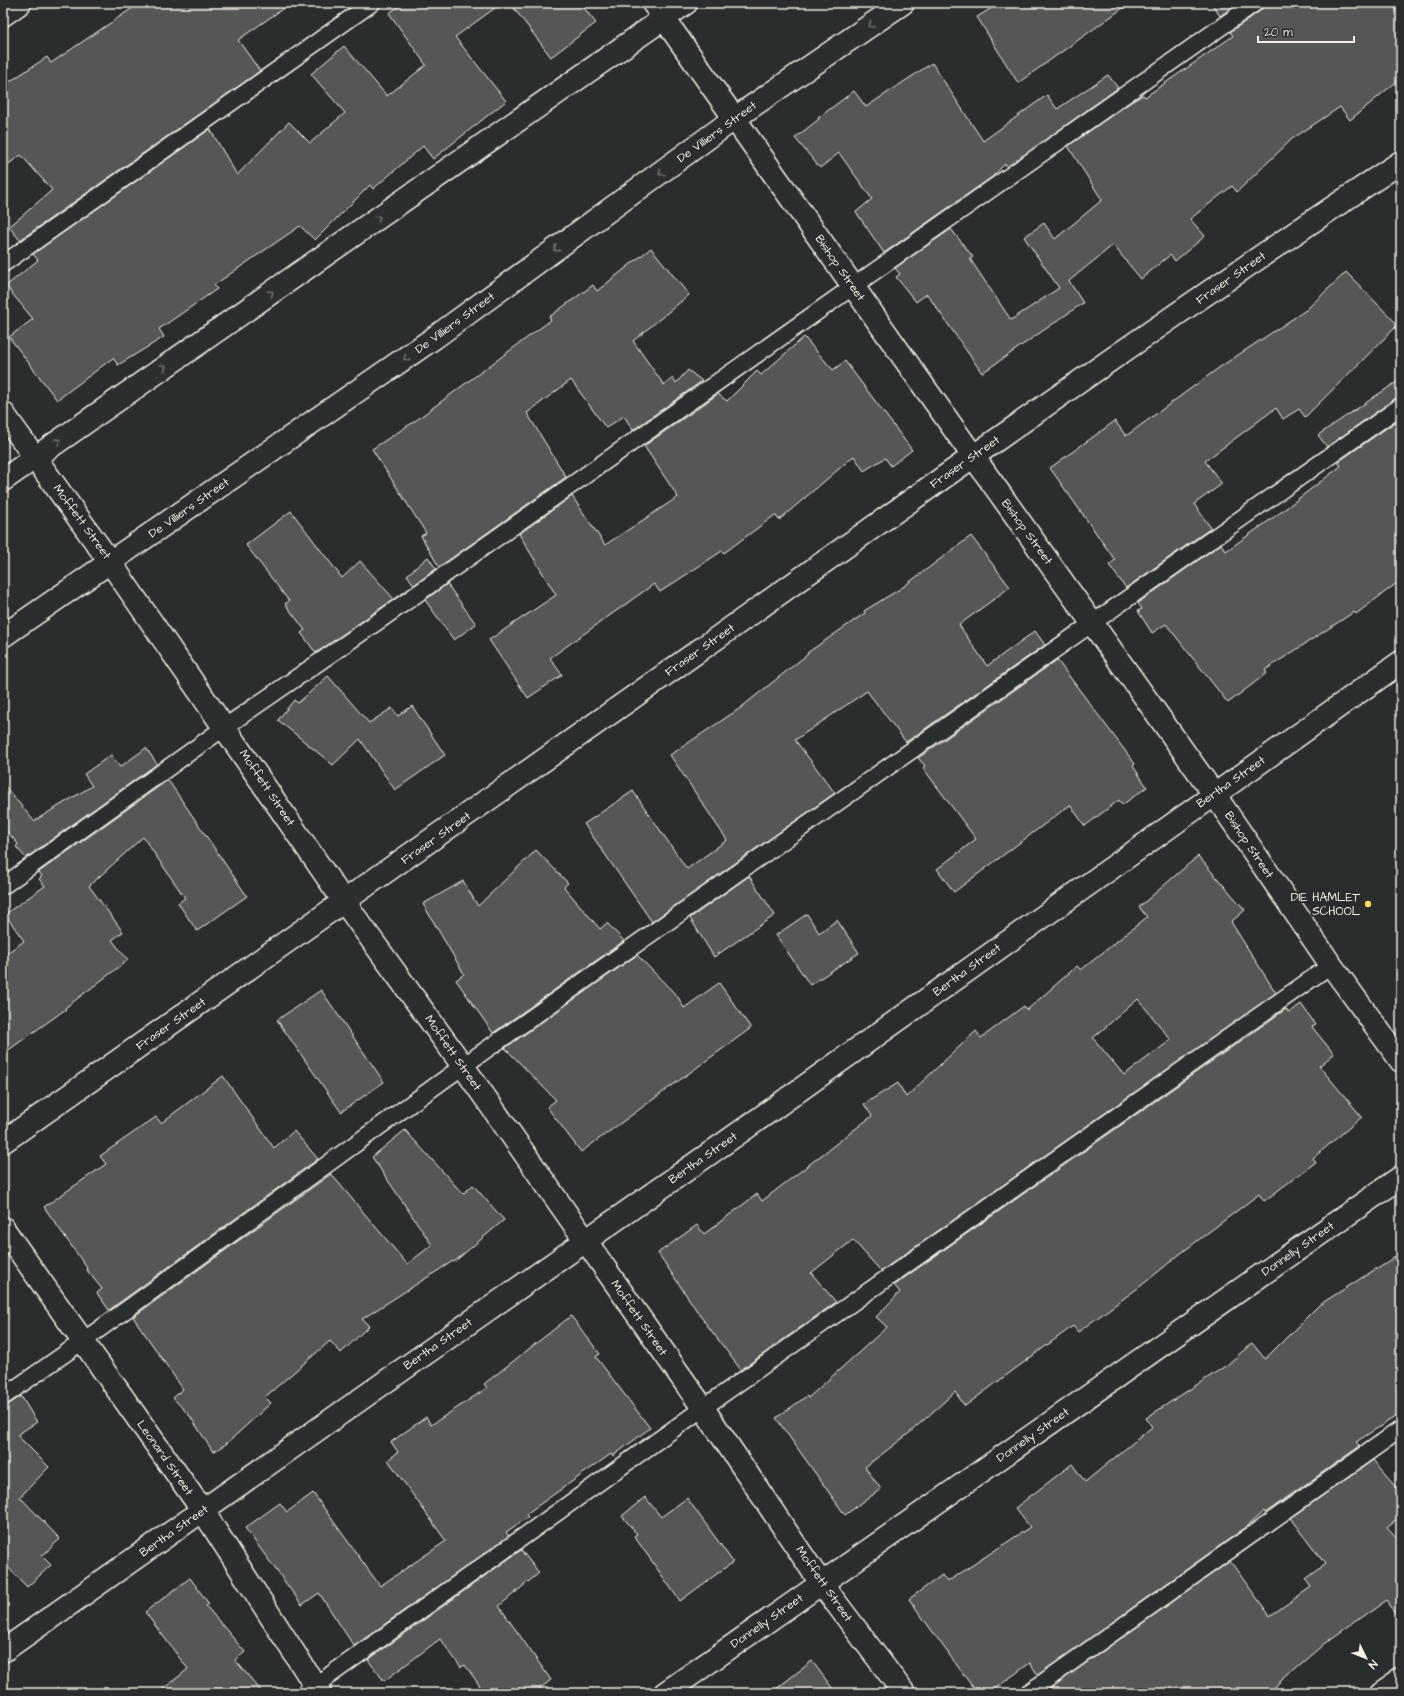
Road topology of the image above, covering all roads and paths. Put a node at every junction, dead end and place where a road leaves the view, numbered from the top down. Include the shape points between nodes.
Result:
1 (20, 3) edge
2 (372, 3) edge
3 (686, 3) edge
4 (903, 3) edge
5 (1255, 3) edge
6 (658, 11) edge
7 (3, 15) edge
8 (735, 118) junction
9 (1401, 162) edge
10 (3, 264) edge
11 (853, 287) junction
12 (1401, 406) edge
13 (3, 413) edge
14 (973, 456) junction
15 (35, 457) junction
16 (3, 480) edge
17 (110, 562) junction
18 (1093, 622) junction
19 (3, 636) edge
20 (1401, 662) edge
21 (225, 727) junction
22 (1214, 794) junction
23 (3, 886) edge
24 (345, 903) junction
25 (1332, 965) junction
26 (1401, 1061) edge
27 (463, 1066) junction
28 (3, 1142) edge
29 (1401, 1177) edge
30 (3, 1228) edge
31 (584, 1240) junction
32 (83, 1341) junction
33 (3, 1397) edge
34 (703, 1408) junction
35 (1401, 1429) edge
36 (203, 1511) junction
37 (821, 1583) junction
38 (3, 1651) edge
39 (1401, 1679) edge
40 (313, 1691) edge
41 (665, 1693) edge
42 (904, 1693) edge
43 (1028, 1693) edge
44 (1381, 1693) edge

1 - 7 street
2 - 10 lane
3 - 6 street
4 -> 8 street, De Villiers Street
5 - 11 lane
6 - 8 street, Bishop Street
15 -> 6 street
8 - 11 street, Bishop Street
8 -> 17 street, De Villiers Street via 434,338
9 - 14 street, Fraser Street
11 - 14 street, Bishop Street
11 - 21 lane
12 - 18 lane
13 - 15 street, Moffett Street
14 - 18 street, Bishop Street
14 - 24 street, Fraser Street
15 - 16 street
15 - 17 street, Moffett Street
17 - 19 street, De Villiers Street
17 - 21 street, Moffett Street
18 - 22 street, Bishop Street
18 - 27 lane
20 - 22 street, Bertha Street
21 - 23 lane
21 - 24 street, Moffett Street
22 - 25 street, Bishop Street
22 - 31 street, Bertha Street via 770,1111
24 - 27 street, Moffett Street
24 - 28 street, Fraser Street
25 - 26 street, Bishop Street
25 - 34 lane
27 - 31 street, Moffett Street
27 - 32 lane
29 - 37 street, Donnelly Street
30 - 32 street, Leonard Street
31 - 34 street, Moffett Street
31 - 36 street, Bertha Street
32 - 33 lane
32 - 36 street, Leonard Street
34 - 37 street, Moffett Street
34 - 40 lane
35 - 43 lane
36 - 38 street, Bertha Street
36 - 40 street, Leonard Street
37 - 41 street, Donnelly Street
37 - 42 street, Moffett Street
39 - 44 street

